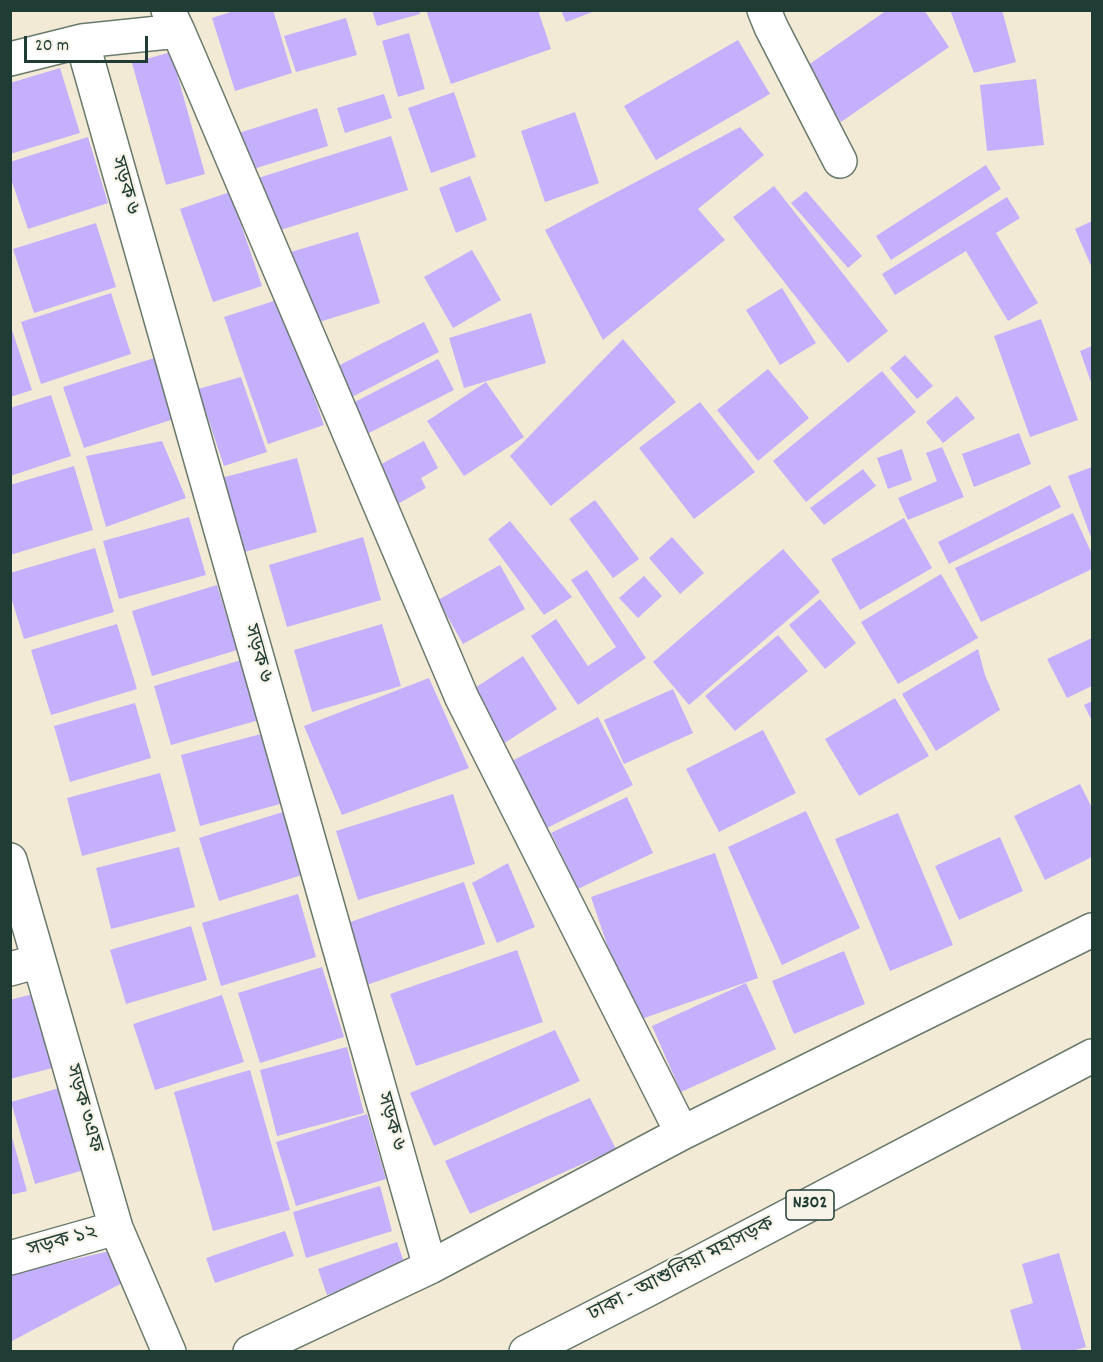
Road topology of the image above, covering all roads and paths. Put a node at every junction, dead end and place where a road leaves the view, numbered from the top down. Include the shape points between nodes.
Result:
1 (764, 10) edge
2 (173, 21) edge
3 (82, 41) junction
4 (10, 58) edge
5 (840, 161) dead end
6 (10, 860) edge
7 (1092, 930) edge
8 (25, 965) edge
9 (1092, 1056) edge
10 (682, 1133) junction
11 (116, 1228) junction
12 (10, 1258) edge
13 (430, 1267) junction
14 (169, 1352) edge
15 (250, 1352) edge
16 (526, 1352) edge

1 - 5 main road
2 - 3 main road
2 - 10 main road via 462,698
3 - 4 main road
3 - 13 main road, সড়ক ৬
6 - 8 main road, সড়ক ৩এফ
7 - 10 main road
8 - 11 main road, সড়ক ৩এফ
9 - 16 main road, ঢাকা - আশুলিয়া মহাসড়ক / N302
10 - 13 main road
11 - 12 main road, সড়ক ১২
11 - 14 main road, সড়ক ৩এফ
13 - 15 main road

